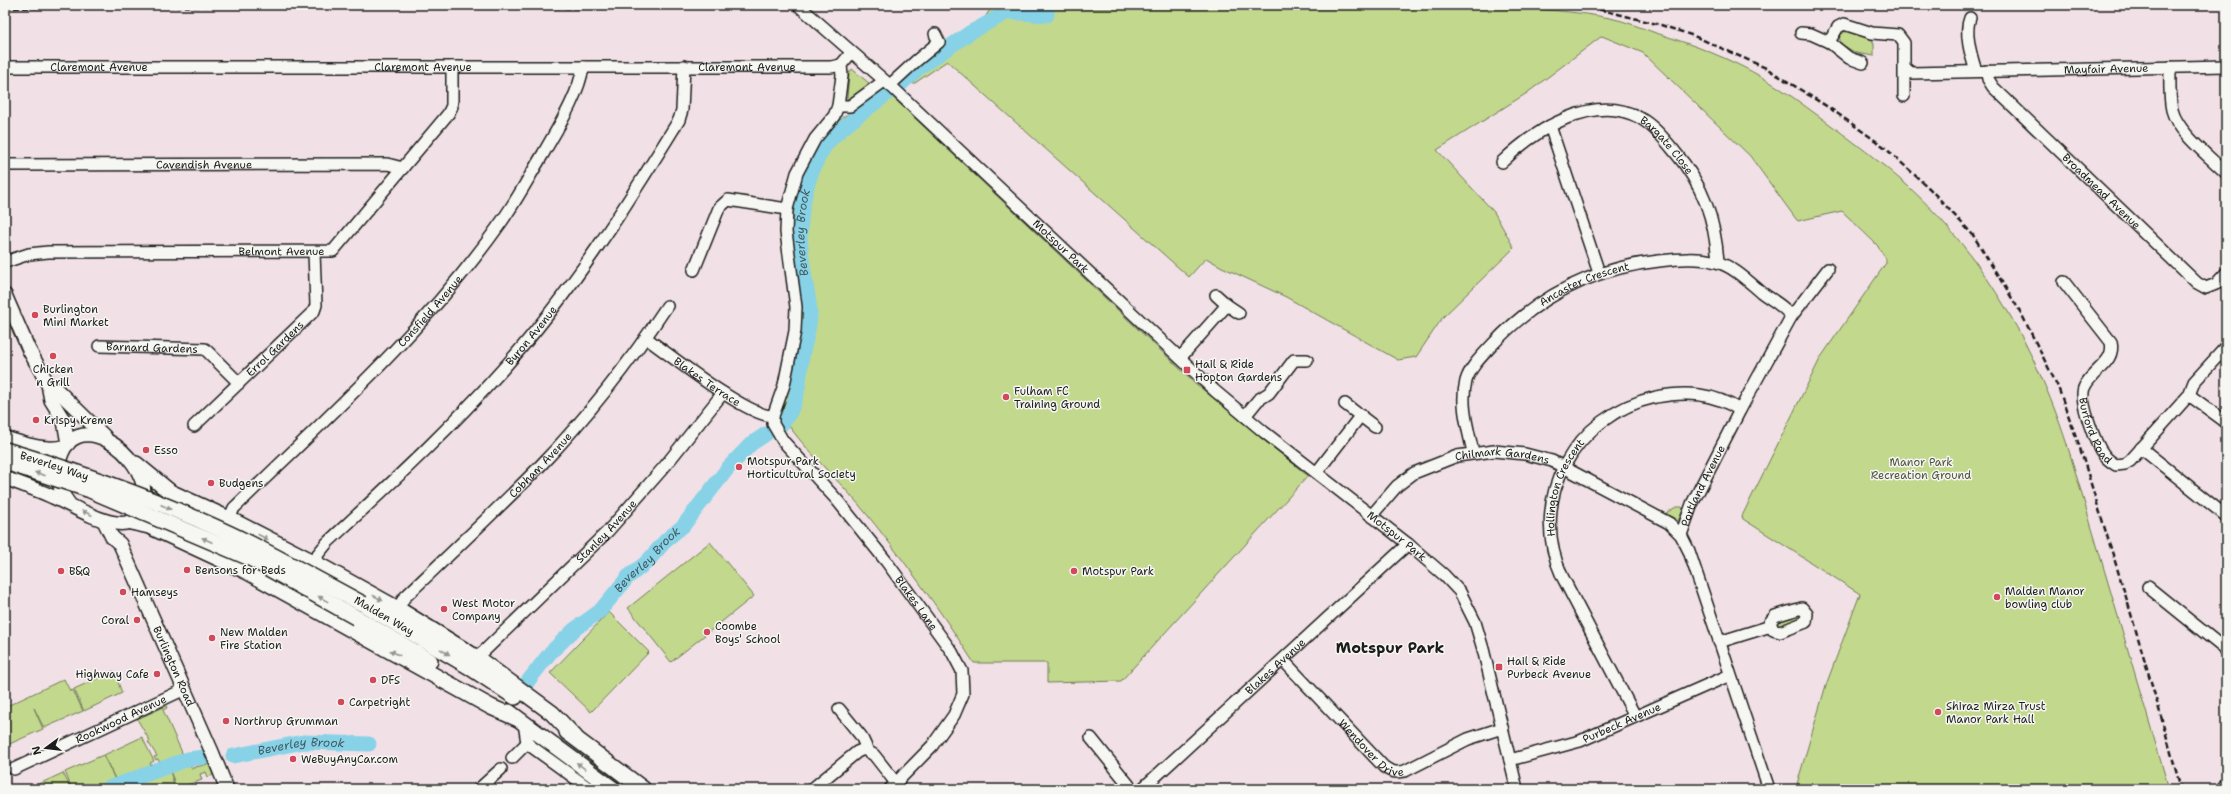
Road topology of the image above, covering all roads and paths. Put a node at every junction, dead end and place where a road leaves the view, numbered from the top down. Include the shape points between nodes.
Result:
1 (798, 5) edge
2 (1970, 18) dead end
3 (1801, 33) dead end
4 (935, 34) dead end
5 (1829, 42) junction
6 (851, 53) junction
7 (1863, 62) dead end
8 (841, 65) junction
9 (684, 66) junction
10 (2226, 66) edge
11 (5, 67) edge
12 (452, 67) junction
13 (583, 67) junction
14 (2170, 67) junction
15 (1905, 68) junction
16 (1982, 71) junction
17 (889, 85) junction
18 (1904, 96) dead end
19 (838, 106) junction
20 (1550, 126) junction
21 (1502, 162) dead end
22 (5, 165) edge
23 (403, 168) junction
24 (2226, 173) edge
25 (787, 210) junction
26 (314, 253) junction
27 (5, 262) edge
28 (1718, 262) junction
29 (1828, 269) dead end
30 (694, 270) dead end
31 (1599, 273) junction
32 (2226, 274) edge
33 (2064, 282) dead end
34 (5, 295) edge
35 (1216, 295) dead end
36 (1227, 305) junction
37 (667, 306) dead end
38 (1239, 313) dead end
39 (1791, 317) junction
40 (646, 338) junction
41 (99, 346) dead end
42 (2226, 347) edge
43 (1180, 358) junction
44 (1307, 360) dead end
45 (239, 383) junction
46 (48, 384) junction
47 (723, 393) junction
48 (2189, 395) junction
49 (1345, 404) dead end
50 (1740, 410) junction
51 (1361, 415) junction
52 (1245, 416) junction
53 (774, 422) junction
54 (2226, 422) edge
55 (194, 426) dead end
56 (1375, 427) dead end
57 (5, 438) edge
58 (107, 440) junction
59 (66, 446) junction
60 (2141, 448) junction
61 (5, 450) edge
62 (1473, 452) junction
63 (5, 462) edge
64 (136, 464) junction
65 (1564, 466) junction
66 (1316, 472) junction
67 (5, 478) edge
68 (104, 481) joint
69 (90, 490) joint
70 (70, 505) junction
71 (1371, 516) junction
72 (2226, 516) edge
73 (229, 519) junction
74 (104, 521) junction
75 (129, 522) junction
76 (1681, 535) junction
77 (120, 544) junction
78 (1408, 544) junction
79 (315, 563) junction
80 (2148, 587) dead end
81 (398, 609) junction
82 (1771, 626) dead end
83 (1719, 642) junction
84 (2226, 650) edge
85 (477, 658) junction
86 (1283, 660) junction
87 (1730, 675) junction
88 (185, 689) junction
89 (839, 709) dead end
90 (1635, 716) junction
91 (520, 720) junction
92 (1502, 728) junction
93 (575, 737) junction
94 (1091, 738) dead end
95 (527, 743) junction
96 (867, 749) junction
97 (512, 758) dead end
98 (1510, 760) junction
99 (14, 769) dead end
100 (501, 769) dead end
101 (2226, 785) edge
102 (893, 786) edge
103 (227, 789) edge
104 (479, 789) edge
105 (590, 789) edge
106 (613, 789) edge
107 (643, 789) edge
108 (812, 789) edge
109 (1132, 789) edge
110 (1142, 789) edge
111 (1517, 789) edge
112 (1769, 789) edge
113 (2223, 789) edge

1 - 6 street, Motspur Park
2 - 16 street, Broadmead Avenue via 1967,26 1972,59
3 - 5 street via 1811,34
4 - 17 street via 939,42
5 - 7 street via 1850,58
5 - 15 street via 1838,27 1844,24 1872,33 1896,34 1904,43
6 - 8 street
6 - 17 street, Motspur Park
8 - 9 street, Claremont Avenue
8 - 19 street
9 - 13 street, Claremont Avenue
9 - 79 street, Byron Avenue via 682,110 679,120 593,255 563,296 503,369 327,544 318,554
10 - 14 street, Mayfair Avenue
11 - 12 street, Claremont Avenue
12 - 13 street, Claremont Avenue
12 - 23 street, Belmont Avenue via 450,110
13 - 73 street, Consfield Avenue via 579,84 555,133 502,221 471,262 411,332 234,508
14 - 16 street, Mayfair Avenue
14 - 24 street via 2171,104 2176,119 2184,131
15 - 16 street, Mayfair Avenue via 1910,72
15 - 18 street
16 - 32 street, Broadmead Avenue via 1994,87 2197,283 2206,288 2212,287
17 - 19 street via 850,106
17 - 43 street, Motspur Park
19 - 25 street via 803,161 795,179
20 - 21 street, Bargate Close
20 - 28 street, Bargate Close via 1585,113 1614,110 1641,118 1690,170 1698,183 1710,218
20 - 31 street
22 - 23 street, Cavendish Avenue via 387,164
23 - 26 street, Belmont Avenue via 333,251
25 - 30 street via 728,200 719,208
25 - 53 street via 786,232 796,307 795,331
26 - 27 street, Belmont Avenue via 48,252 29,254
26 - 45 street, Errol Gardens via 314,311
28 - 31 street, Ancaster Crescent via 1662,260
28 - 39 street, Ancaster Crescent via 1739,274
29 - 39 street, Portland Avenue
31 - 62 street, Ancaster Crescent via 1566,287 1532,308 1500,337 1472,369 1466,379 1464,391 1466,421
33 - 60 street, Burford Road via 2108,336 2112,348 2110,357 2088,380 2083,393 2093,434 2111,462 2120,466
34 - 46 main road
35 - 36 street
36 - 38 street
36 - 43 street
37 - 40 street, Cobham Avenue
39 - 50 street, Portland Avenue
40 - 47 street, Blakes Terrace
40 - 81 street, Cobham Avenue via 601,397 558,446 492,514 404,598
41 - 45 street, Barnard Gardens via 204,349
42 - 48 street via 2194,382
43 - 52 street, Motspur Park
44 - 52 street via 1294,360 1284,376
45 - 55 street, Errol Gardens
46 - 58 main road
46 - 59 main road via 51,400 64,421
47 - 53 street, Blakes Terrace
47 - 85 street, Stanley Avenue via 665,466 608,531
48 - 54 street
48 - 60 street
49 - 51 street
50 - 65 street, Hollington Crescent via 1722,399 1702,394 1673,394 1638,402 1596,426 1578,445
50 - 76 street, Portland Avenue via 1692,504
51 - 56 street
51 - 66 street
52 - 66 street, Motspur Park
53 - 102 street, Blakes Lane via 783,441 817,476 858,525 952,652 962,671 964,694 954,715 932,746
57 - 59 main road, Beverley Way via 38,448 53,449
58 - 59 main road via 86,435 71,440
58 - 64 main road
59 - 70 main road via 60,459 58,478 61,492
60 - 72 street
61 - 68 highway, Beverley Way, bridge
62 - 65 street, Chilmark Gardens via 1524,454
62 - 71 street, Chilmark Gardens via 1443,460 1414,474 1396,486
69 -> 63 highway, Beverley Way, bridge
64 - 73 highway via 170,492
64 - 75 main road via 143,482 144,498 139,514
65 - 76 street, Chilmark Gardens via 1658,516
65 - 90 street, Hollington Crescent via 1554,490 1550,515 1554,556
66 - 71 street, Motspur Park
67 - 70 main road
68 -> 93 highway, Malden Way, bridge via 250,544 363,604 468,666
91 -> 69 highway, Malden Way, bridge via 460,680 357,618 250,558
74 -> 70 main road
71 - 78 street, Motspur Park
73 -> 79 highway
74 - 75 main road
74 - 77 main road, Burlington Road via 112,537
75 - 77 main road
91 -> 75 highway via 491,707 246,571 149,526
76 - 83 street, Portland Avenue via 1689,551
77 - 88 main road, Burlington Road
78 - 86 street, Blakes Avenue
78 - 92 street, Motspur Park via 1452,583 1466,602 1484,649
79 -> 81 highway
80 - 84 street
81 - 85 highway
82 - 83 street
83 - 87 street, Portland Avenue
85 - 93 highway via 552,713
86 - 92 street, Wendover Drive via 1390,771 1405,771 1468,739
86 - 110 street, Blakes Avenue
87 - 90 street, Purbeck Avenue
87 - 112 street, Portland Avenue
88 - 99 street, Rookwood Avenue
88 - 103 main road, Burlington Road
89 - 96 street
90 - 98 street, Purbeck Avenue via 1572,744
91 - 95 street
106 -> 91 highway, Malden Way
92 - 98 street, Motspur Park
93 - 107 highway, Malden Way
94 - 109 street
95 - 97 street
95 - 105 street
96 - 102 street via 874,755
96 - 108 street via 857,752
98 - 111 street, Motspur Park
100 - 104 street
101 - 113 main road

